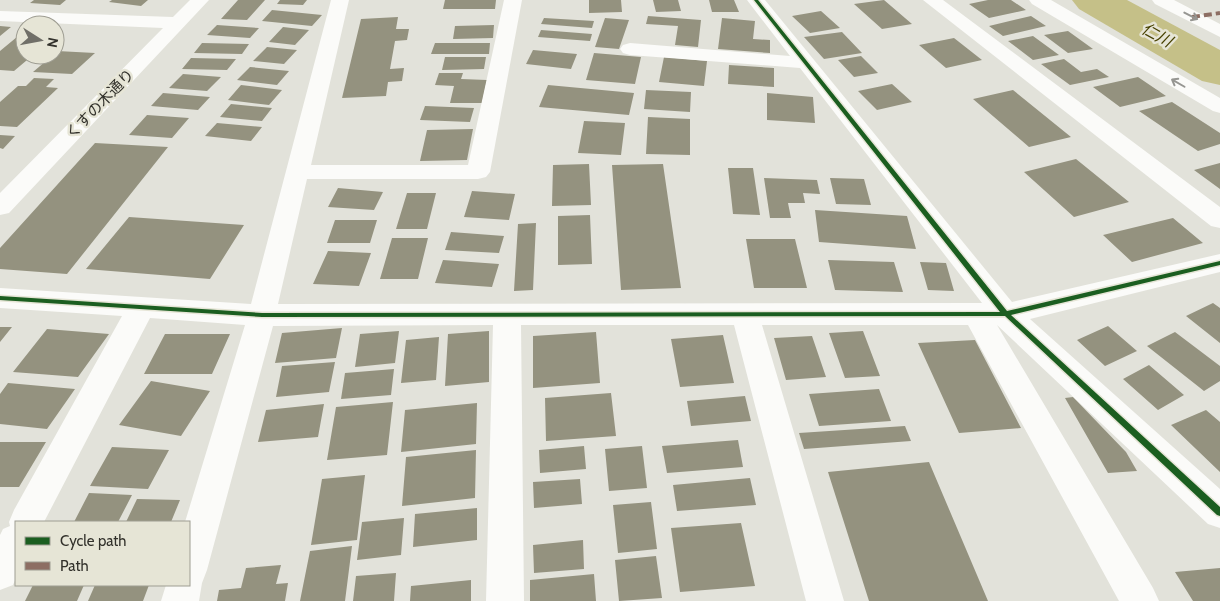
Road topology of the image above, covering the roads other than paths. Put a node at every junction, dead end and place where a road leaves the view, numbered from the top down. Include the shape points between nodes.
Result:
1 (200, 0) edge
2 (340, 0) edge
3 (513, 0) edge
4 (756, 0) edge
5 (932, 0) edge
6 (1038, 0) edge
7 (1161, 0) edge
8 (0, 16) edge
9 (179, 23) junction
10 (1220, 31) edge
11 (630, 49) dead end
12 (806, 63) junction
13 (1220, 107) edge
14 (297, 172) junction
15 (0, 207) edge
16 (1220, 220) edge
17 (1220, 263) edge
18 (0, 298) edge
19 (141, 308) junction
20 (746, 314) junction
21 (991, 314) junction
22 (262, 315) junction
23 (507, 316) junction
24 (1220, 512) edge
25 (27, 521) edge
26 (15, 543) edge
27 (190, 567) edge
28 (0, 572) edge
29 (184, 586) edge
30 (180, 601) edge
31 (505, 601) edge
32 (825, 601) edge
33 (1140, 601) edge

1 - 9 street, くすの木通り
2 - 14 street
3 - 14 street via 478,172
4 - 12 street
5 - 16 street
13 -> 6 street
7 -> 10 street
8 - 9 street
9 - 15 street, くすの木通り
11 - 12 street
12 - 21 street
14 - 22 street
17 - 21 street
18 - 19 street
19 - 22 street
19 - 25 street
20 - 21 street
20 - 23 street
20 - 32 street
21 - 24 street
21 - 33 street
22 - 23 street
22 - 27 street
23 - 31 street
26 - 28 street
29 - 30 street

